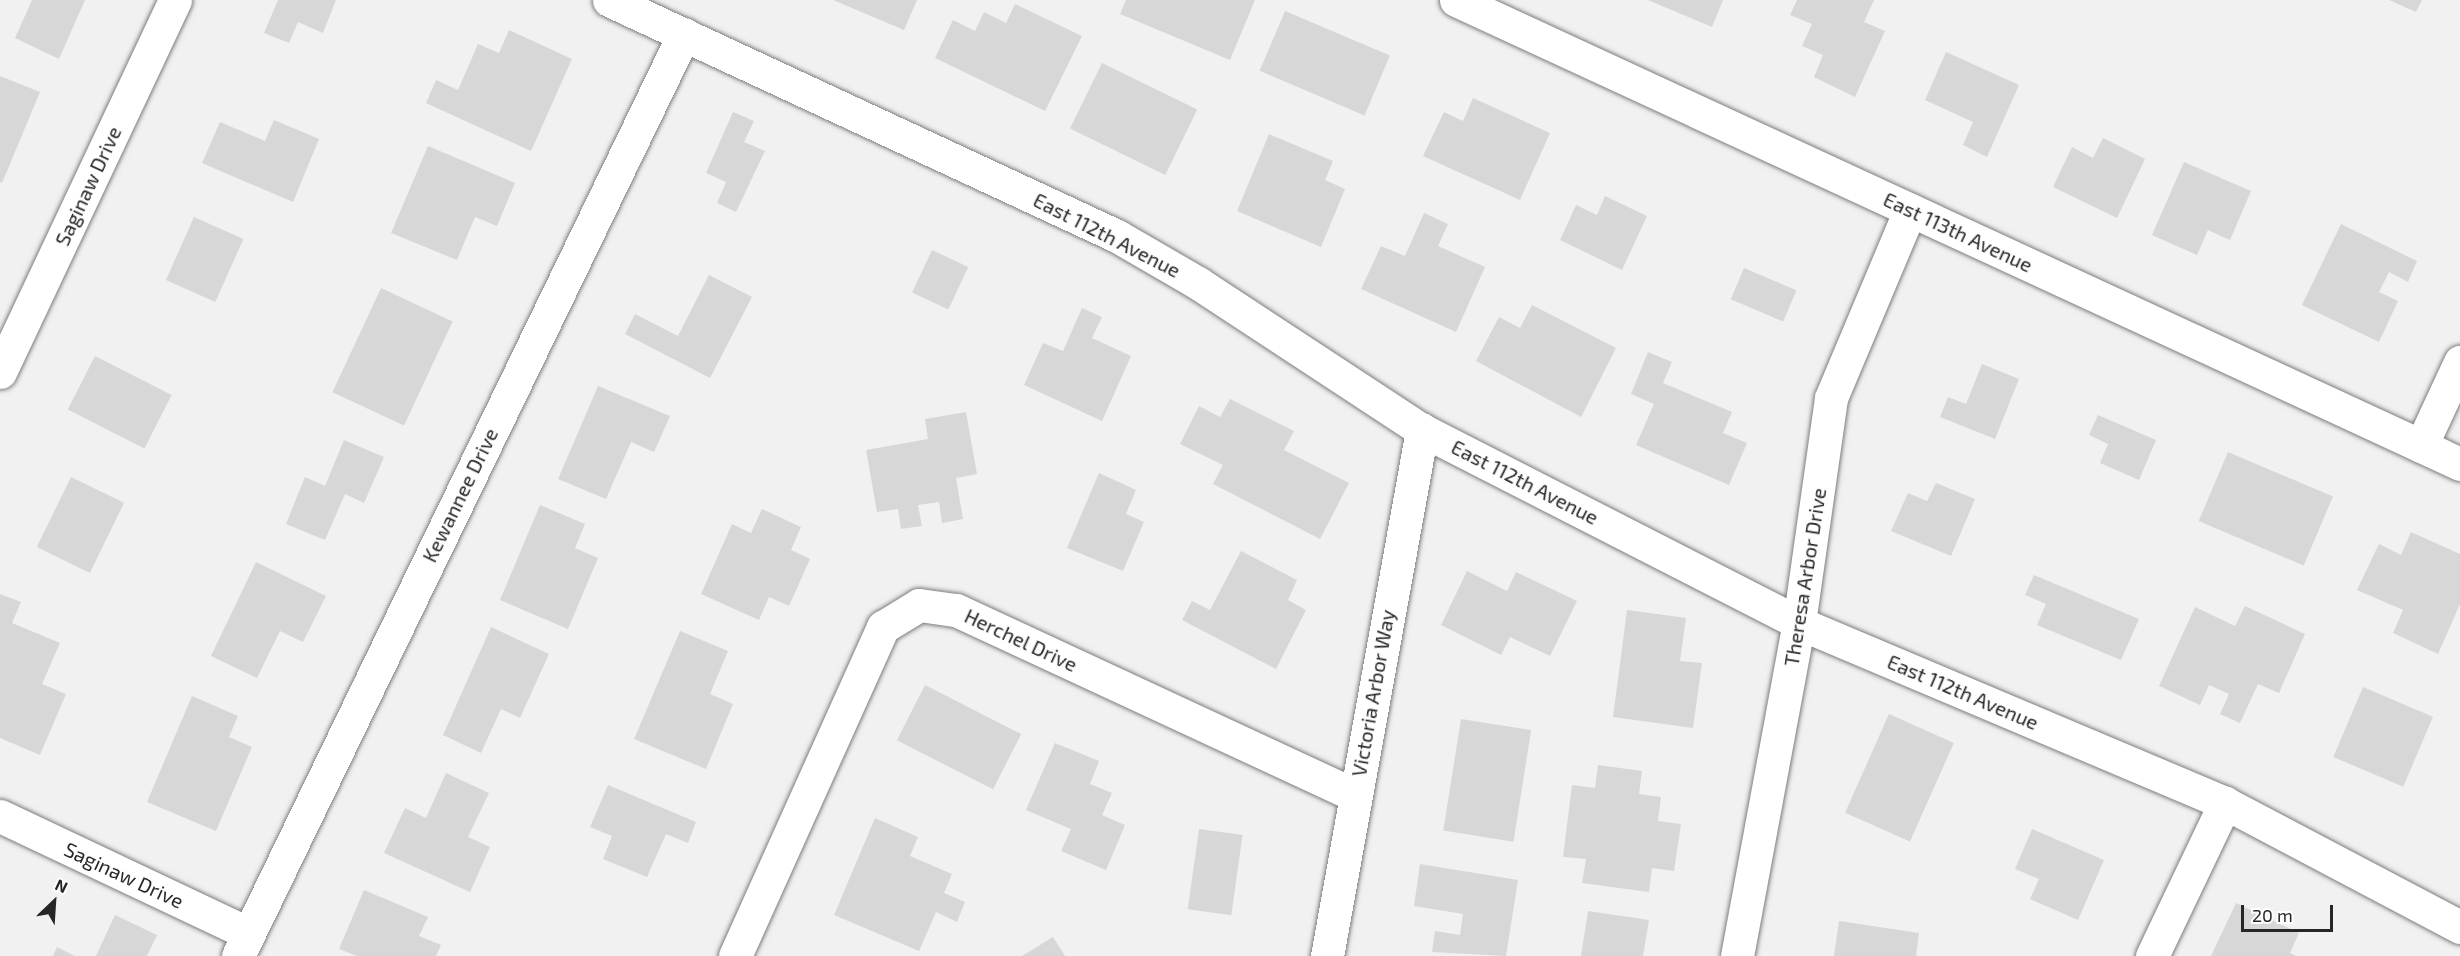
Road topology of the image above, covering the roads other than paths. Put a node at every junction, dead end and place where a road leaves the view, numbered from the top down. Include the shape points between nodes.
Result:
1 (175, 0) edge
2 (609, 0) edge
3 (1456, 0) edge
4 (684, 34) junction
5 (1910, 210) junction
6 (2460, 362) edge
7 (0, 372) edge
8 (1422, 430) junction
9 (2421, 446) junction
10 (2460, 464) edge
11 (1799, 623) junction
12 (1354, 795) junction
13 (2225, 803) junction
14 (0, 816) edge
15 (2460, 927) edge
16 (243, 945) edge
17 (735, 956) edge
18 (1327, 956) edge
19 (1737, 956) edge
20 (2152, 956) edge

1 - 7 street, Saginaw Drive
2 - 4 street, East 112th Avenue
3 - 5 street, East 113th Avenue
4 - 8 street, East 112th Avenue via 1117,236 1198,283
4 - 16 street, Kewannee Drive
5 - 9 street, East 113th Avenue
5 - 11 street, Theresa Arbor Drive via 1831,398
6 - 9 street
8 - 11 street, East 112th Avenue
8 - 12 street, Victoria Arbor Way
9 - 10 street, East 113th Avenue
11 - 13 street, East 112th Avenue
11 - 19 street, Theresa Arbor Drive
12 - 17 street, Herchel Drive via 956,610 919,606 883,627
12 - 18 street, Victoria Arbor Way
13 - 15 street, East 112th Avenue
13 - 20 street
14 - 16 street, Saginaw Drive

